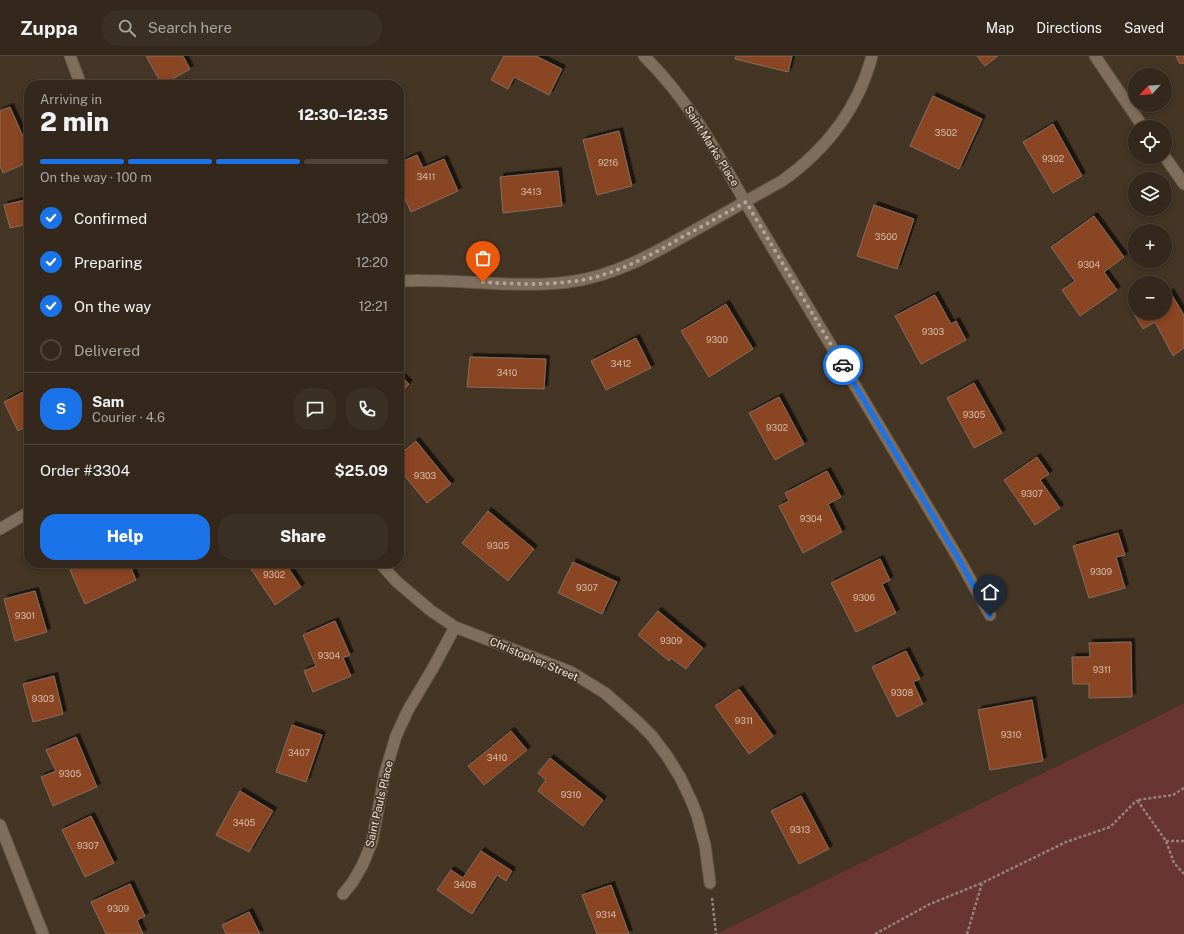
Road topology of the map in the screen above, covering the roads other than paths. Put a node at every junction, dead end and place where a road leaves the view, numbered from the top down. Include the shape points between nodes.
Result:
1 (70, 56) edge
2 (644, 56) edge
3 (872, 56) edge
4 (1095, 56) edge
5 (79, 80) edge
6 (1138, 120) edge
7 (1169, 164) edge
8 (1184, 184) edge
9 (746, 202) junction
10 (404, 281) edge
11 (24, 515) edge
12 (0, 529) edge
13 (384, 568) edge
14 (990, 616) dead end
15 (455, 627) junction
16 (0, 825) edge
17 (710, 883) road end
18 (343, 894) dead end
19 (43, 934) edge

1 - 5 street
2 - 9 street, Saint Marks Place via 683,100
3 - 9 street via 848,113 816,154 782,181
4 - 6 street
7 - 8 street
9 - 10 street via 652,254 620,269 590,278 527,284
9 - 14 street, Saint Marks Place
11 - 12 street
13 - 15 street, Christopher Street via 430,610
15 - 17 street, Christopher Street via 571,672 605,693 652,736 680,777 697,815 705,845
15 - 18 street, Saint Pauls Place via 396,736 385,773 372,842 362,866
16 - 19 street

